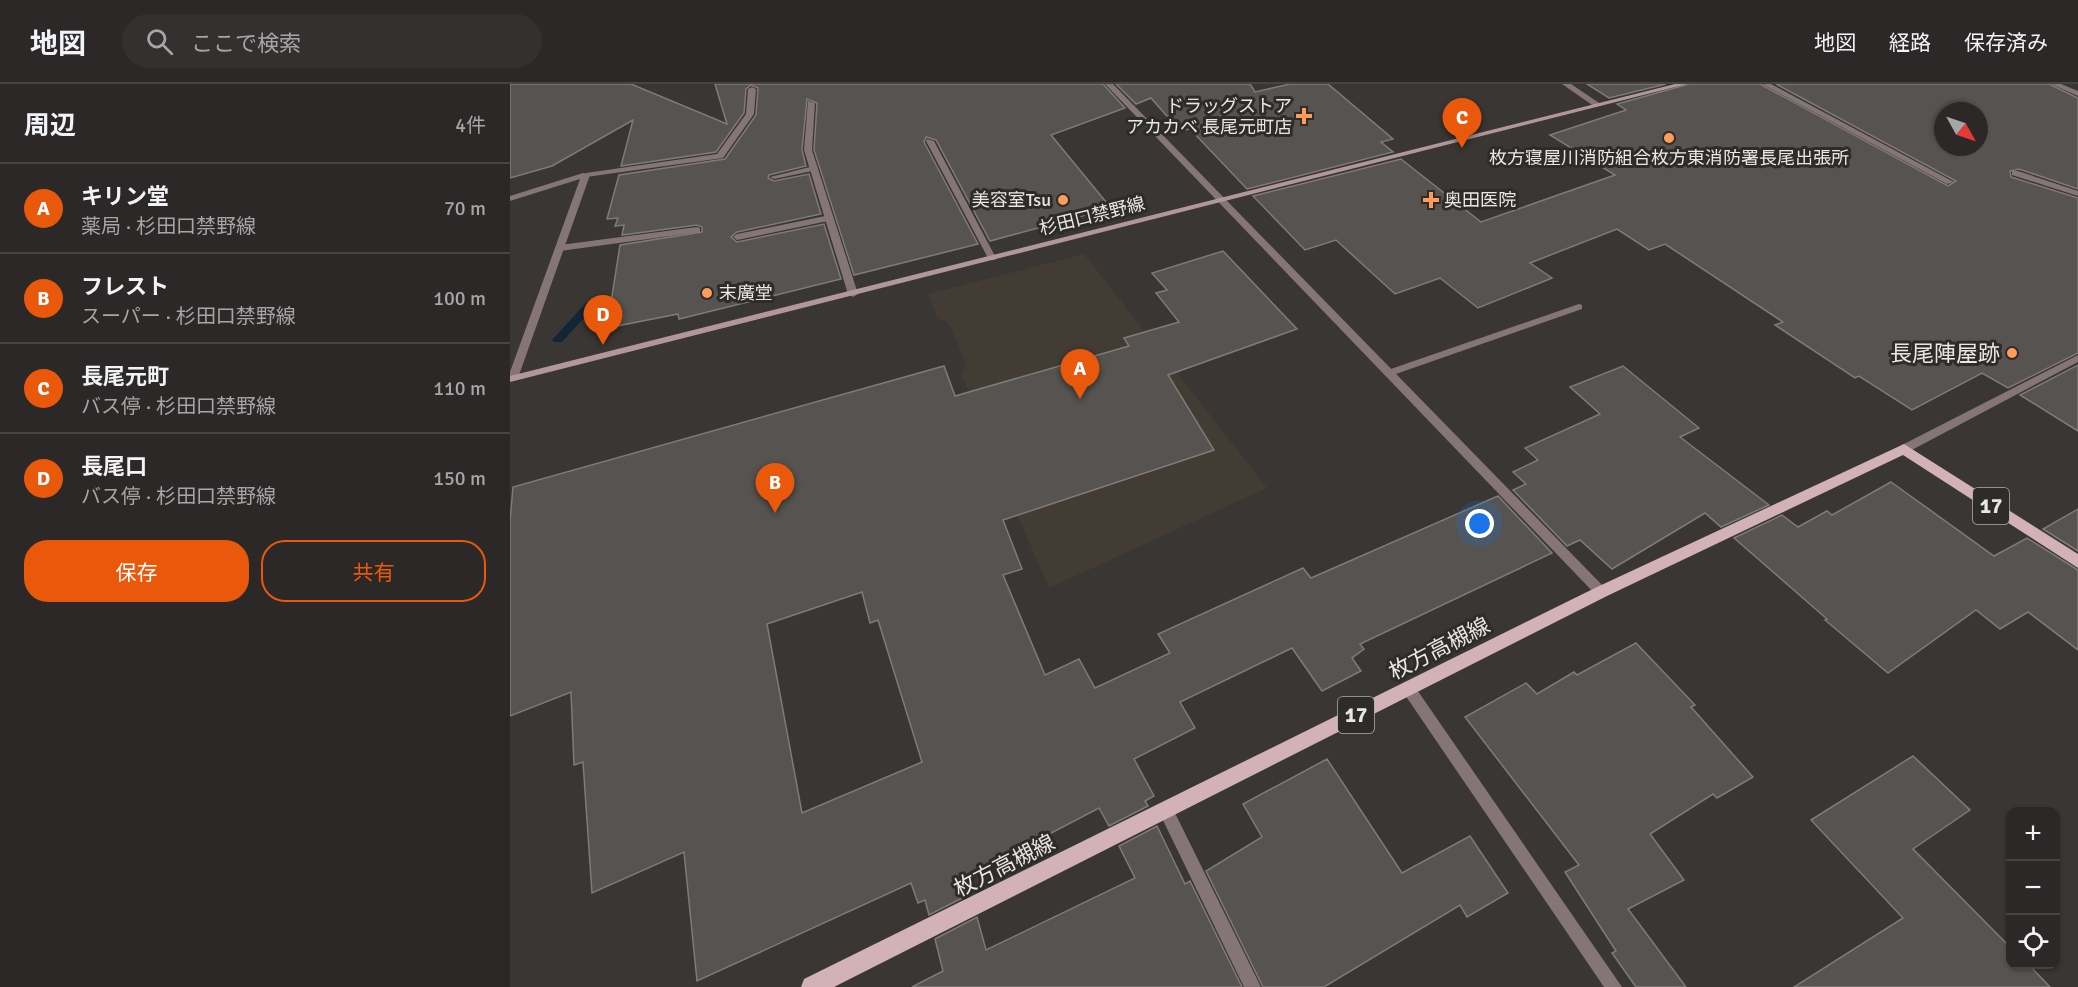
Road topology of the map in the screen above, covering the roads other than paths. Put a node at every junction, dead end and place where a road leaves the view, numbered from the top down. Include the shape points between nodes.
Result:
1 (1111, 84) edge
2 (1566, 84) edge
3 (1683, 84) edge
4 (1766, 84) edge
5 (2055, 84) edge
6 (752, 89) dead end
7 (2078, 94) edge
8 (811, 103) dead end
9 (1598, 105) junction
10 (930, 141) dead end
11 (814, 168) junction
12 (2015, 173) dead end
13 (586, 175) junction
14 (774, 177) dead end
15 (1950, 183) dead end
16 (2078, 194) edge
17 (510, 199) edge
18 (1221, 200) junction
19 (830, 218) junction
20 (697, 230) dead end
21 (737, 237) dead end
22 (560, 248) junction
23 (992, 258) junction
24 (853, 294) junction
25 (1579, 307) dead end
26 (2078, 358) edge
27 (1389, 373) junction
28 (511, 378) edge
29 (1904, 449) junction
30 (2078, 562) edge
31 (1601, 592) junction
32 (1408, 688) junction
33 (1166, 810) junction
34 (812, 987) edge
35 (1253, 987) edge
36 (1614, 987) edge

1 - 18 street
2 - 9 street
3 - 9 main road, 杉田口禁野線
4 - 15 street
5 - 7 street
6 - 13 street via 750,114 720,156
8 - 11 street via 808,150
9 - 18 main road, 杉田口禁野線
10 - 23 street
11 - 14 street
11 - 19 street
12 - 16 street
13 - 17 street
13 - 22 street
18 - 23 main road, 杉田口禁野線
18 - 27 street
19 - 21 street
19 - 24 street
20 - 22 street
22 - 28 street
23 - 24 main road, 杉田口禁野線
24 - 28 main road, 杉田口禁野線
25 - 27 street
26 - 29 street
27 - 31 street
29 - 30 main road, 17
29 - 31 main road, 枚方高槻線 / 17
31 - 32 main road, 枚方高槻線 / 17
32 - 33 main road, 枚方高槻線 / 17
32 - 36 street
33 - 34 main road, 枚方高槻線 / 17
33 - 35 street

